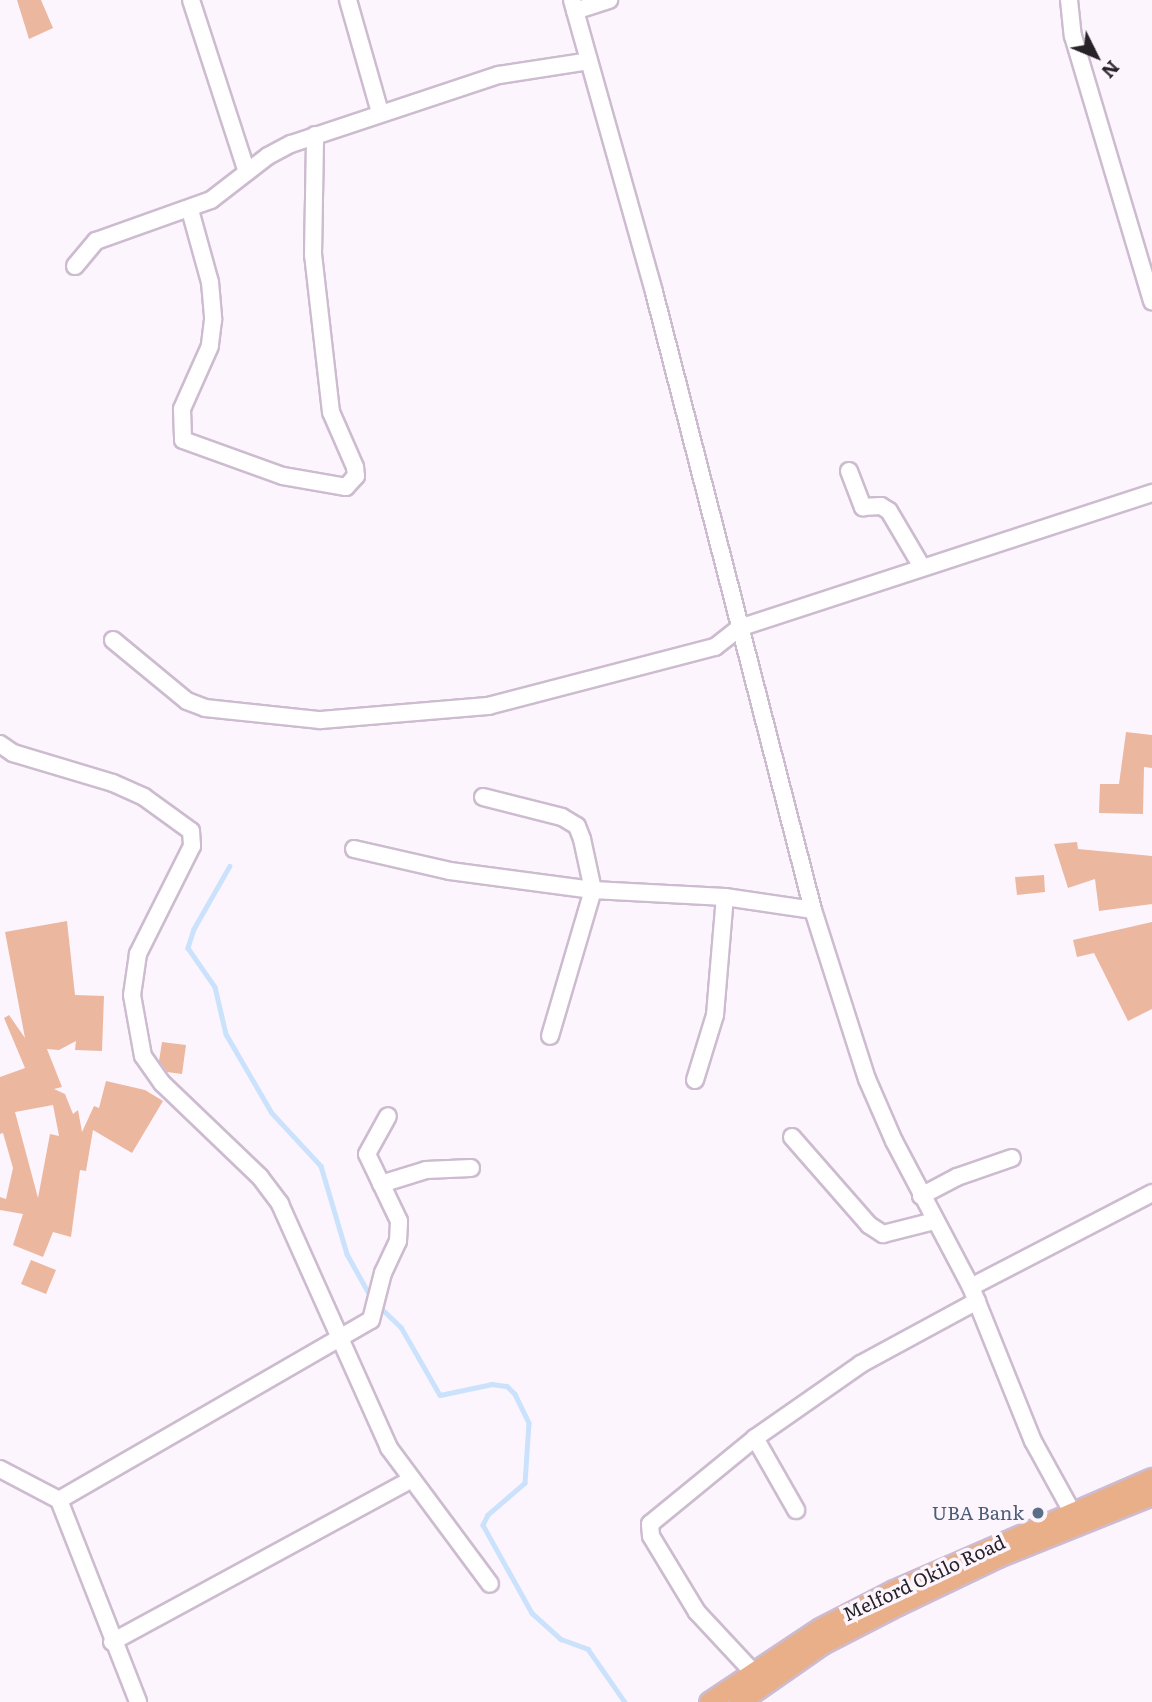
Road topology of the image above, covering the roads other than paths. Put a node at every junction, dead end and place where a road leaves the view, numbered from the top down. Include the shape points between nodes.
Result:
1 (191, 0) edge
2 (348, 0) edge
3 (610, 0) edge
4 (1069, 0) edge
5 (574, 6) edge
6 (589, 61) junction
7 (380, 112) junction
8 (315, 135) junction
9 (247, 172) junction
10 (190, 210) junction
11 (75, 266) dead end
12 (1152, 301) edge
13 (849, 471) dead end
14 (1152, 493) edge
15 (922, 567) junction
16 (739, 628) junction
17 (113, 640) dead end
18 (0, 744) edge
19 (483, 797) dead end
20 (354, 849) dead end
21 (593, 890) junction
22 (725, 897) junction
23 (813, 909) junction
24 (550, 1036) dead end
25 (695, 1080) dead end
26 (388, 1116) dead end
27 (792, 1137) dead end
28 (1012, 1158) dead end
29 (471, 1168) dead end
30 (381, 1184) junction
31 (1152, 1193) edge
32 (921, 1196) junction
33 (934, 1221) junction
34 (974, 1294) junction
35 (343, 1340) junction
36 (755, 1438) junction
37 (0, 1469) edge
38 (1152, 1478) edge
39 (410, 1480) junction
40 (1152, 1495) edge
41 (59, 1500) junction
42 (796, 1510) dead end
43 (1071, 1510) junction
44 (490, 1584) dead end
45 (111, 1642) junction
46 (751, 1671) junction
47 (138, 1702) edge
48 (709, 1702) edge
49 (739, 1702) edge

1 - 9 street
2 - 7 street
3 - 5 street
4 - 12 street via 1073,36
5 - 6 street
6 - 7 street via 499,75
6 - 16 street via 654,292
7 - 8 street
8 - 9 street via 268,156
8 - 10 street via 313,255 331,412 355,467 356,476 346,488 283,476 183,440 182,409 210,346 213,320 210,282
9 - 10 street
10 - 11 street via 96,240
13 - 15 street via 863,507 881,506 889,511
14 - 15 street
15 - 16 street
16 - 17 street via 715,647 488,706 320,720 205,708 187,701
16 - 23 street
18 - 35 street via 13,753 144,797 191,831 192,846 138,954 132,995 143,1056 162,1083 260,1177 279,1204
19 - 21 street via 562,817 577,826
20 - 21 street via 450,871
21 - 22 street
21 - 24 street
22 - 23 street
22 - 25 street via 715,1016
23 - 32 street via 867,1079
26 - 30 street via 368,1153
27 - 33 street via 869,1225 883,1234
28 - 32 street via 957,1177
29 - 30 street via 426,1170
30 - 35 street via 399,1221 398,1241 372,1320
31 - 34 street
32 - 33 street
33 - 34 street
34 - 36 street via 861,1364
34 - 43 street via 1033,1440
35 - 39 street via 389,1448
35 - 41 street
36 - 42 street
36 - 46 street via 650,1524 651,1536 697,1612
37 - 41 street
38 - 43 main road, Melford Okilo Road
39 - 44 street
39 - 45 street
40 - 49 main road, Melford Okilo Road via 998,1557 898,1605 822,1644
41 - 45 street
43 - 46 main road, Melford Okilo Road via 894,1590
45 - 47 street
46 - 48 main road, Melford Okilo Road

